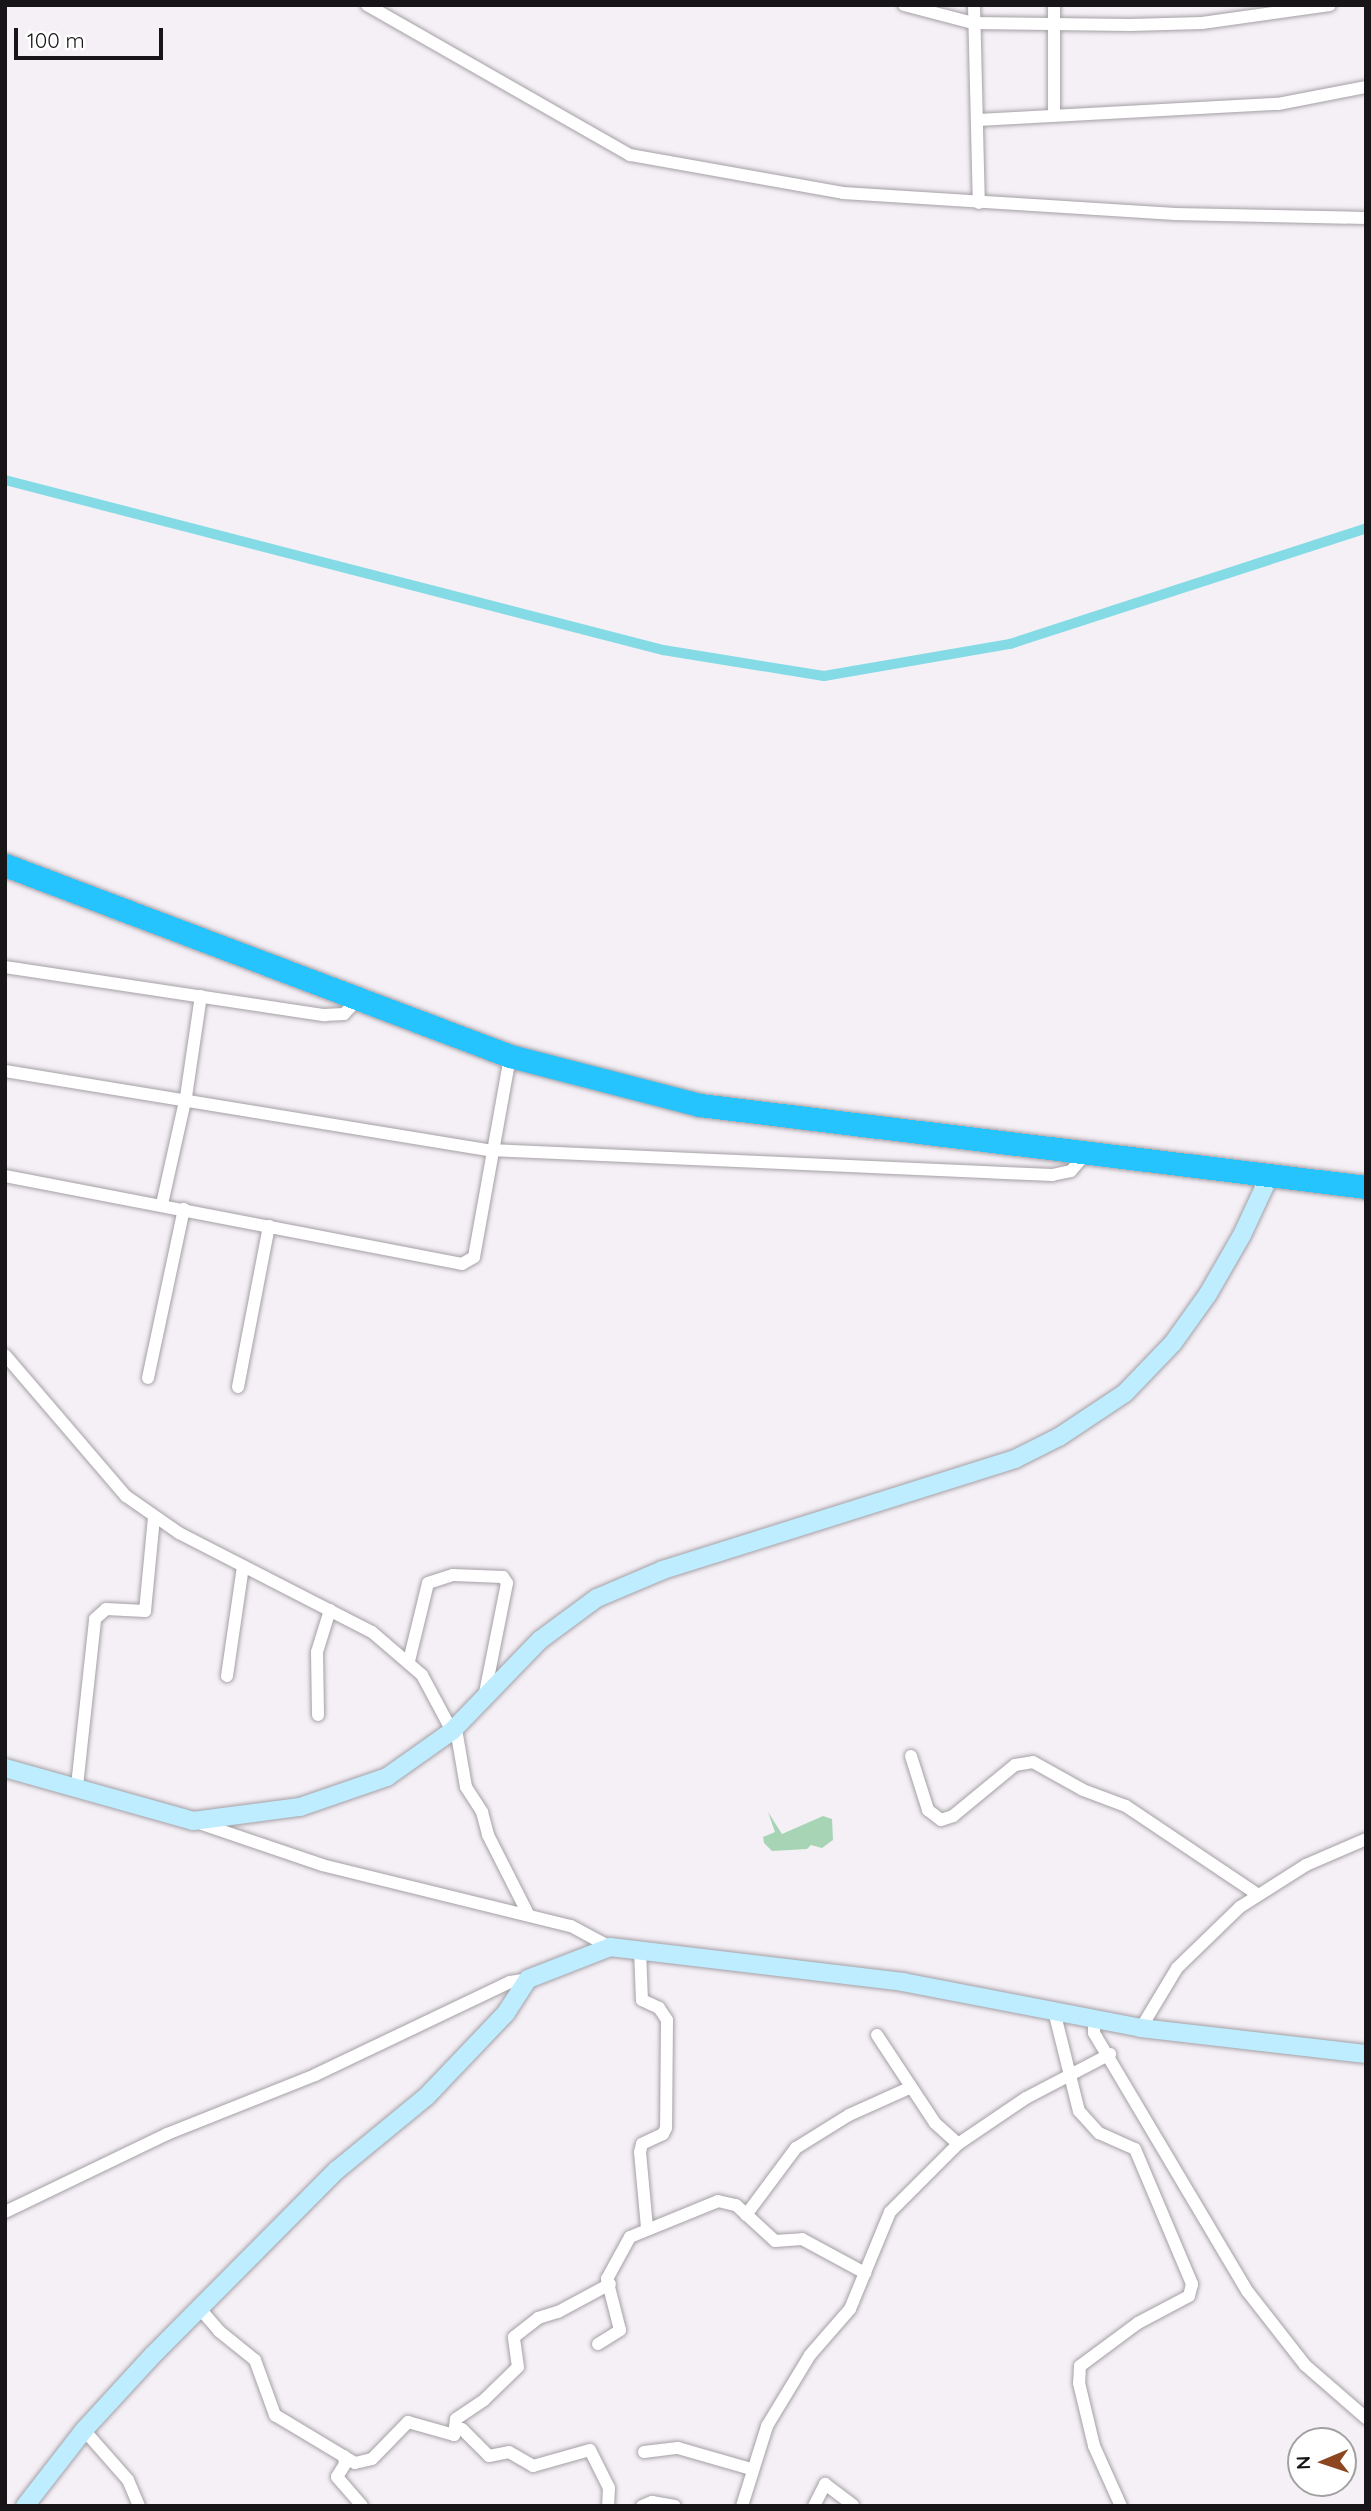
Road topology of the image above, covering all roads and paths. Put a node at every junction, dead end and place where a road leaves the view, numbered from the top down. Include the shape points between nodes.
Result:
1 (367, 5) edge
2 (904, 5) edge
3 (974, 5) edge
4 (1054, 5) edge
5 (1330, 5) edge
6 (1054, 22) junction
7 (974, 23) junction
8 (1366, 87) edge
9 (1054, 113) junction
10 (978, 120) junction
11 (979, 203) junction
12 (1366, 219) edge
13 (5, 865) edge
14 (5, 967) edge
15 (201, 996) junction
16 (358, 999) junction
17 (510, 1056) junction
18 (5, 1071) edge
19 (186, 1097) junction
20 (490, 1150) junction
21 (1087, 1152) junction
22 (5, 1176) edge
23 (1269, 1177) junction
24 (1366, 1187) edge
25 (162, 1204) junction
26 (184, 1209) junction
27 (269, 1226) junction
28 (5, 1355) edge
29 (148, 1378) dead end
30 (238, 1387) dead end
31 (154, 1518) junction
32 (243, 1566) junction
33 (330, 1610) junction
34 (409, 1661) junction
35 (227, 1676) dead end
36 (484, 1699) junction
37 (318, 1716) dead end
38 (454, 1730) junction
39 (911, 1756) dead end
40 (5, 1768) edge
41 (77, 1786) junction
42 (193, 1821) junction
43 (1366, 1839) edge
44 (1257, 1894) junction
45 (528, 1914) junction
46 (610, 1947) junction
47 (640, 1949) junction
48 (528, 1979) junction
49 (1054, 2011) junction
50 (1094, 2020) junction
51 (1141, 2028) junction
52 (877, 2035) dead end
53 (1110, 2054) junction
54 (1366, 2054) edge
55 (1068, 2077) junction
56 (909, 2088) junction
57 (958, 2144) junction
58 (5, 2212) edge
59 (746, 2215) junction
60 (647, 2227) junction
61 (865, 2273) junction
62 (610, 2284) junction
63 (201, 2310) junction
64 (598, 2344) dead end
65 (1366, 2418) edge
66 (84, 2430) junction
67 (455, 2431) junction
68 (644, 2452) dead end
69 (344, 2456) junction
70 (751, 2469) junction
71 (853, 2505) edge
72 (25, 2506) edge
73 (138, 2506) edge
74 (362, 2506) edge
75 (608, 2506) edge
76 (642, 2506) edge
77 (675, 2506) edge
78 (742, 2506) edge
79 (814, 2506) edge
80 (1121, 2506) edge

1 - 11 street via 630,155 843,193
2 - 7 street
3 - 7 street
4 - 6 street
5 - 6 street via 1202,23
6 - 7 street
6 - 9 street
7 - 10 street
8 - 9 street via 1278,104
9 - 10 street
10 - 11 street
11 - 12 street
13 - 16 highway
14 - 15 street
15 - 16 street via 338,1015
15 - 19 street
16 - 17 highway
17 - 20 street
17 - 21 highway via 700,1104
18 - 19 street
19 - 20 street
19 - 25 street
20 - 21 street via 1052,1175 1071,1171
20 - 27 street via 470,1262 445,1263
21 - 23 highway
22 - 25 street
23 - 24 highway
23 - 36 street via 1242,1235 1172,1343 1125,1392 1059,1437 1004,1462 630,1581 568,1616
25 - 26 street
26 - 27 street
26 - 29 street
27 - 30 street
28 - 31 street via 112,1481
31 - 32 street
31 - 41 street via 145,1611 106,1608 94,1619
32 - 33 street
32 - 35 street
33 - 34 street via 372,1632
33 - 37 street via 317,1651
34 - 36 street via 428,1583 453,1575 503,1577 507,1583
34 - 38 street
36 - 38 street
38 - 42 street via 387,1777 329,1800
38 - 45 street via 466,1787
39 - 44 street via 928,1810 941,1820 953,1816 1014,1765 1033,1762 1083,1790 1126,1806
40 - 41 street
41 - 42 street
42 - 45 street via 322,1865
43 - 44 street via 1306,1865
44 - 51 street via 1177,1968
45 - 46 street via 571,1926
46 - 47 street
46 - 48 street
47 - 49 street via 903,1982
47 - 60 street via 642,2000 659,2008 667,2020 666,2128 642,2144 640,2152
48 - 58 street via 510,1982 315,2074 167,2134
48 - 63 street via 506,2013 426,2096 337,2170
49 - 50 street
49 - 55 street
50 - 51 street
50 - 53 street via 1094,2033
51 - 54 street
52 - 56 street
53 - 55 street
53 - 65 street via 1248,2292 1305,2365
55 - 57 street via 1026,2098
55 - 80 street via 1087,2123 1135,2149 1192,2284 1189,2296 1138,2323 1080,2366 1079,2383 1094,2446
56 - 57 street
56 - 59 street via 849,2115 796,2148
57 - 61 street via 890,2212
59 - 60 street via 736,2206 718,2201
59 - 61 street via 775,2241 802,2239
60 - 62 street via 624,2245 610,2271
61 - 70 street via 850,2309 810,2355 779,2402
62 - 64 street via 607,2289 620,2330
62 - 67 street via 526,2326 512,2341 519,2357 517,2367 484,2400 456,2418
63 - 66 street
63 - 69 street via 255,2360 275,2415
66 - 72 street
66 - 73 street via 128,2480
67 - 69 street via 454,2435 408,2421 372,2459 355,2463
67 - 75 street via 461,2429 489,2456 509,2452 533,2466 590,2450 609,2487
68 - 70 street via 678,2448
69 - 74 street via 337,2477
70 - 78 street
71 - 79 street via 825,2484
76 - 77 street via 652,2502

